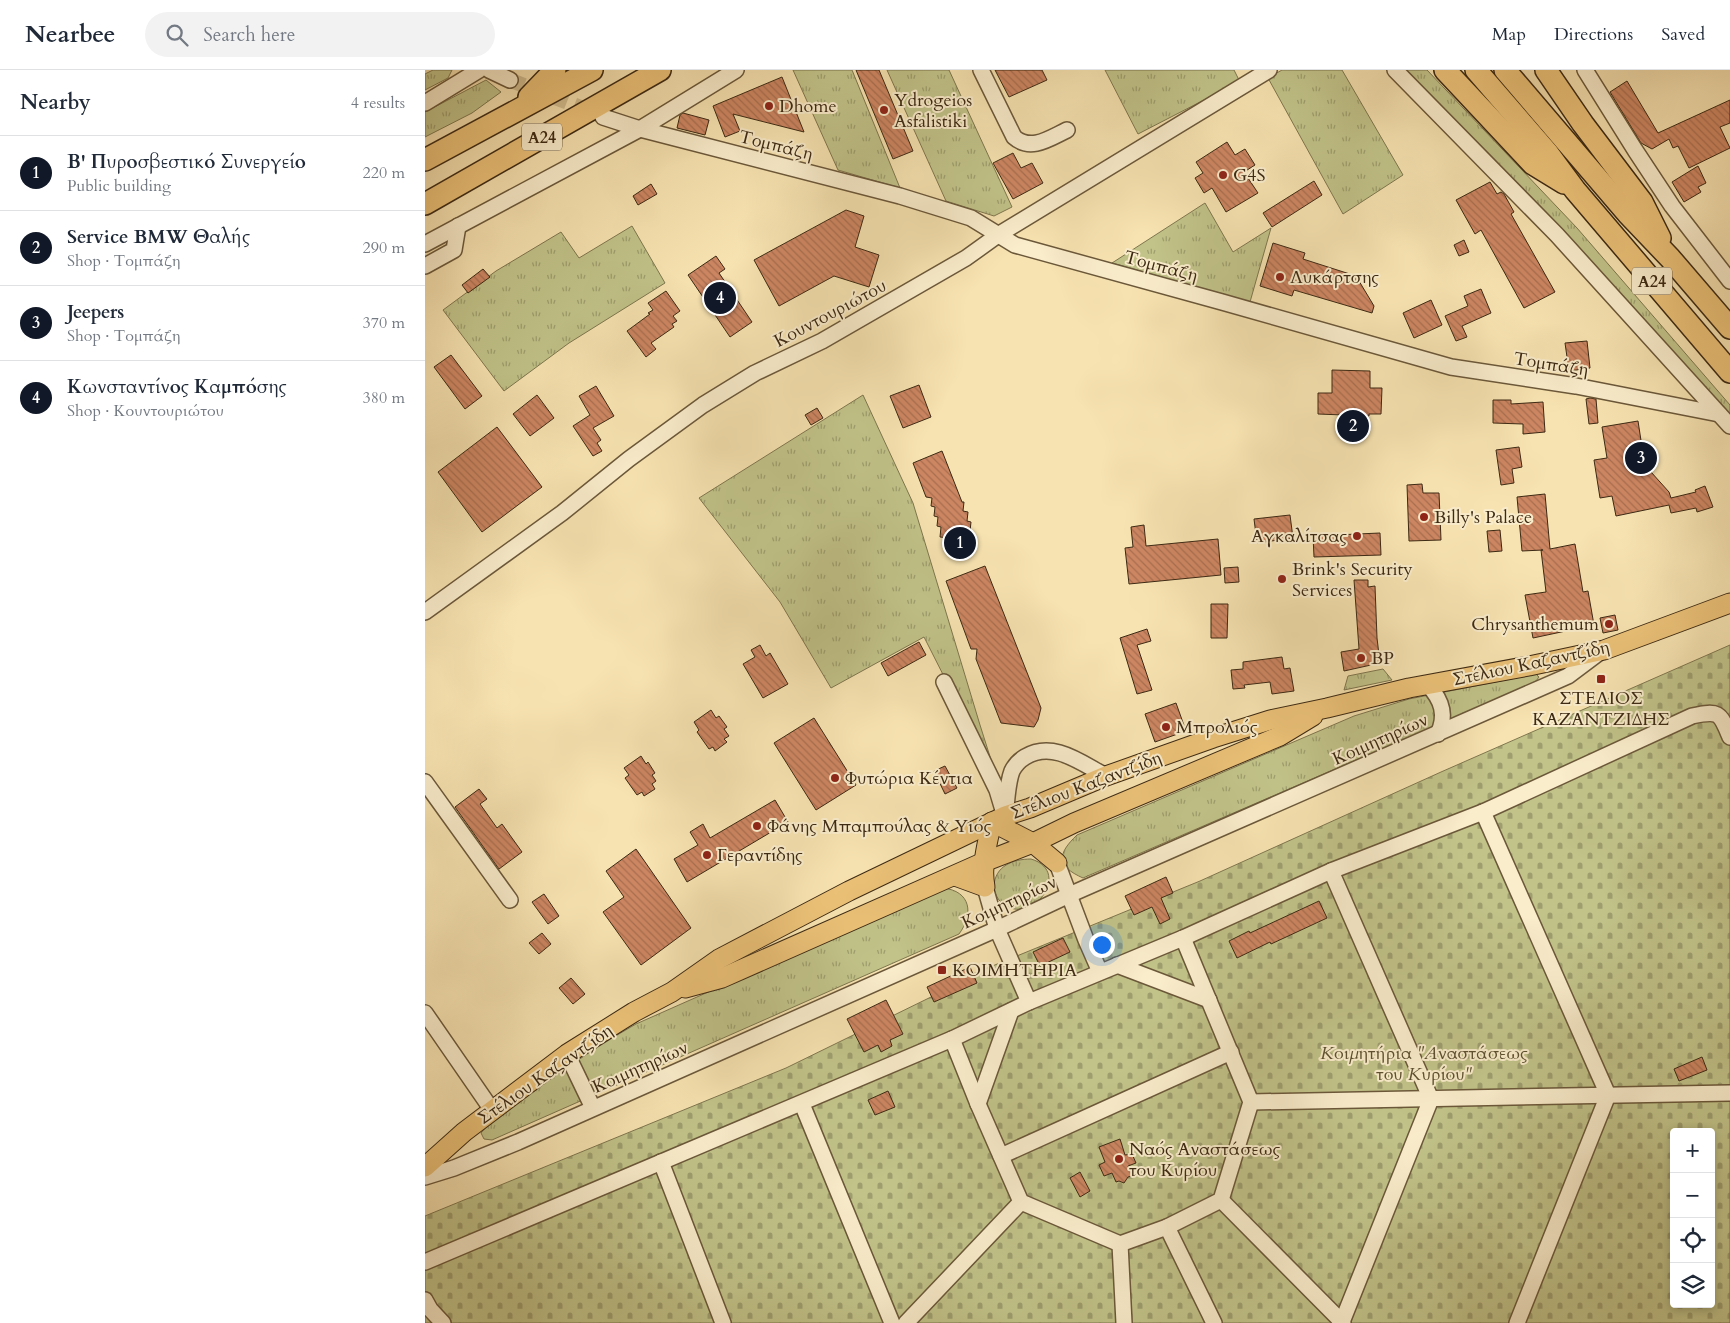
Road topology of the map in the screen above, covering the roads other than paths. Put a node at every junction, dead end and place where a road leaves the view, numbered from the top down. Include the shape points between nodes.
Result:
1 (479, 70) edge
2 (489, 70) edge
3 (555, 70) edge
4 (592, 70) edge
5 (659, 70) edge
6 (736, 70) edge
7 (981, 70) edge
8 (1269, 70) edge
9 (1395, 70) edge
10 (1445, 70) edge
11 (1476, 70) edge
12 (1505, 70) edge
13 (1546, 70) edge
14 (1585, 70) edge
15 (510, 80) tunnel mouth
16 (425, 103) edge
17 (517, 110) junction
18 (603, 117) tunnel mouth
19 (640, 129) junction
20 (1067, 130) dead end
21 (425, 160) edge
22 (1575, 190) junction
23 (425, 204) edge
24 (458, 226) junction
25 (998, 235) junction
26 (425, 244) edge
27 (1671, 258) junction
28 (425, 266) edge
29 (1730, 281) edge
30 (1730, 328) edge
31 (1730, 372) edge
32 (1719, 414) junction
33 (1730, 426) edge
34 (1730, 603) edge
35 (425, 612) edge
36 (1604, 650) junction
37 (944, 682) dead end
38 (1428, 685) junction
39 (1327, 708) junction
40 (1438, 734) junction
41 (1730, 737) edge
42 (1106, 776) junction
43 (425, 782) edge
44 (1483, 812) junction
45 (998, 819) junction
46 (1074, 822) junction
47 (1033, 843) junction
48 (984, 862) junction
49 (1057, 863) junction
50 (1331, 871) junction
51 (955, 876) junction
52 (985, 887) junction
53 (1069, 894) junction
54 (510, 900) dead end
55 (997, 929) junction
56 (1183, 938) junction
57 (1117, 965) junction
58 (1100, 972) junction
59 (672, 992) junction
60 (1209, 1000) junction
61 (1029, 1002) junction
62 (1011, 1011) junction
63 (425, 1014) edge
64 (952, 1039) junction
65 (1231, 1052) junction
66 (567, 1054) junction
67 (1730, 1093) edge
68 (1608, 1096) junction
69 (1431, 1098) junction
70 (1251, 1102) junction
71 (802, 1104) junction
72 (978, 1104) junction
73 (593, 1108) junction
74 (492, 1110) junction
75 (1001, 1156) junction
76 (661, 1162) junction
77 (425, 1167) edge
78 (425, 1177) edge
79 (1221, 1200) junction
80 (1021, 1202) junction
81 (1167, 1227) junction
82 (1119, 1244) junction
83 (425, 1262) edge
84 (425, 1300) edge
85 (443, 1323) edge
86 (723, 1323) edge
87 (892, 1323) edge
88 (907, 1323) edge
89 (1124, 1323) edge
90 (1214, 1323) edge
91 (1342, 1323) edge
92 (1517, 1323) edge

1 - 16 street
2 - 15 street
3 - 17 highway, Α24
4 - 17 highway
5 - 23 highway, Α24
6 - 19 street
7 - 20 street via 1014,137 1019,141 1039,143
8 - 25 street, Κουντουριώτου
9 - 32 street via 1557,235
10 - 22 highway, Α24 via 1533,164
11 - 22 highway via 1547,152
12 - 27 highway via 1628,214
13 - 27 highway, Α24 via 1642,202
14 - 29 street via 1672,206
17 - 21 highway, Α24
18 - 19 street, Τομπάζη
19 - 24 street
19 - 25 street, Τομπάζη via 900,196 971,218
22 - 31 highway, Α24
24 - 26 street
24 - 28 street via 454,250
25 - 32 street, Τομπάζη via 1015,245 1038,252 1451,367
25 - 35 street, Κουντουριώτου via 966,258 823,341 755,373 703,404 562,513
27 - 30 highway, Α24
32 - 33 street
34 - 36 main road, Στέλιου Καζαντζίδη
36 - 38 main road, Στέλιου Καζαντζίδη
36 - 40 street, Κοιμητηρίων via 1568,676
37 - 45 street via 997,790
38 - 39 main road, Στέλιου Καζαντζίδη
38 - 40 street via 1439,699 1444,716
39 - 42 main road, Στέλιου Καζαντζίδη via 1270,720
39 - 46 main road, Στέλιου Καζαντζίδη via 1280,736
40 - 53 street, Κοιμητηρίων
41 - 44 street via 1723,719 1716,713 1693,716
42 - 45 main road, Στέλιου Καζαντζίδη
42 - 45 street via 1055,751 1029,754 1013,768
43 - 54 street
44 - 50 street
44 - 68 street
45 - 47 main road
45 - 48 main road
45 - 59 main road, Στέλιου Καζαντζίδη via 719,959
46 - 47 main road, Στέλιου Καζαντζίδη
46 - 49 main road via 1060,840
47 - 48 main road, Στέλιου Καζαντζίδη
47 - 49 main road
48 - 51 main road, Στέλιου Καζαντζίδη
48 - 52 main road
49 - 53 street
50 - 56 street
50 - 69 street
51 - 52 main road
51 - 59 main road, Στέλιου Καζαντζίδη via 722,978
52 - 55 street
53 - 55 street, Κοιμητηρίων
53 - 58 street
55 - 61 street
55 - 73 street, Κοιμητηρίων
56 - 57 street
56 - 60 street
57 - 58 street
57 - 60 street
58 - 61 street
59 - 66 main road, Στέλιου Καζαντζίδη
60 - 65 street
61 - 62 street
62 - 64 street
62 - 72 street
63 - 74 street
64 - 71 street
64 - 72 street
65 - 70 street
65 - 75 street
66 - 73 street
66 - 74 main road, Στέλιου Καζαντζίδη
67 - 68 street
68 - 69 street
68 - 92 street
69 - 70 street
69 - 91 street
70 - 79 street
71 - 76 street
71 - 87 street
72 - 75 street
73 - 78 street, Κοιμητηρίων via 488,1155
74 - 77 main road, Στέλιου Καζαντζίδη
75 - 80 street
76 - 83 street
76 - 86 street
79 - 81 street
79 - 91 street
80 - 82 street
80 - 88 street
81 - 82 street
81 - 90 street
82 - 89 street
84 - 85 street

